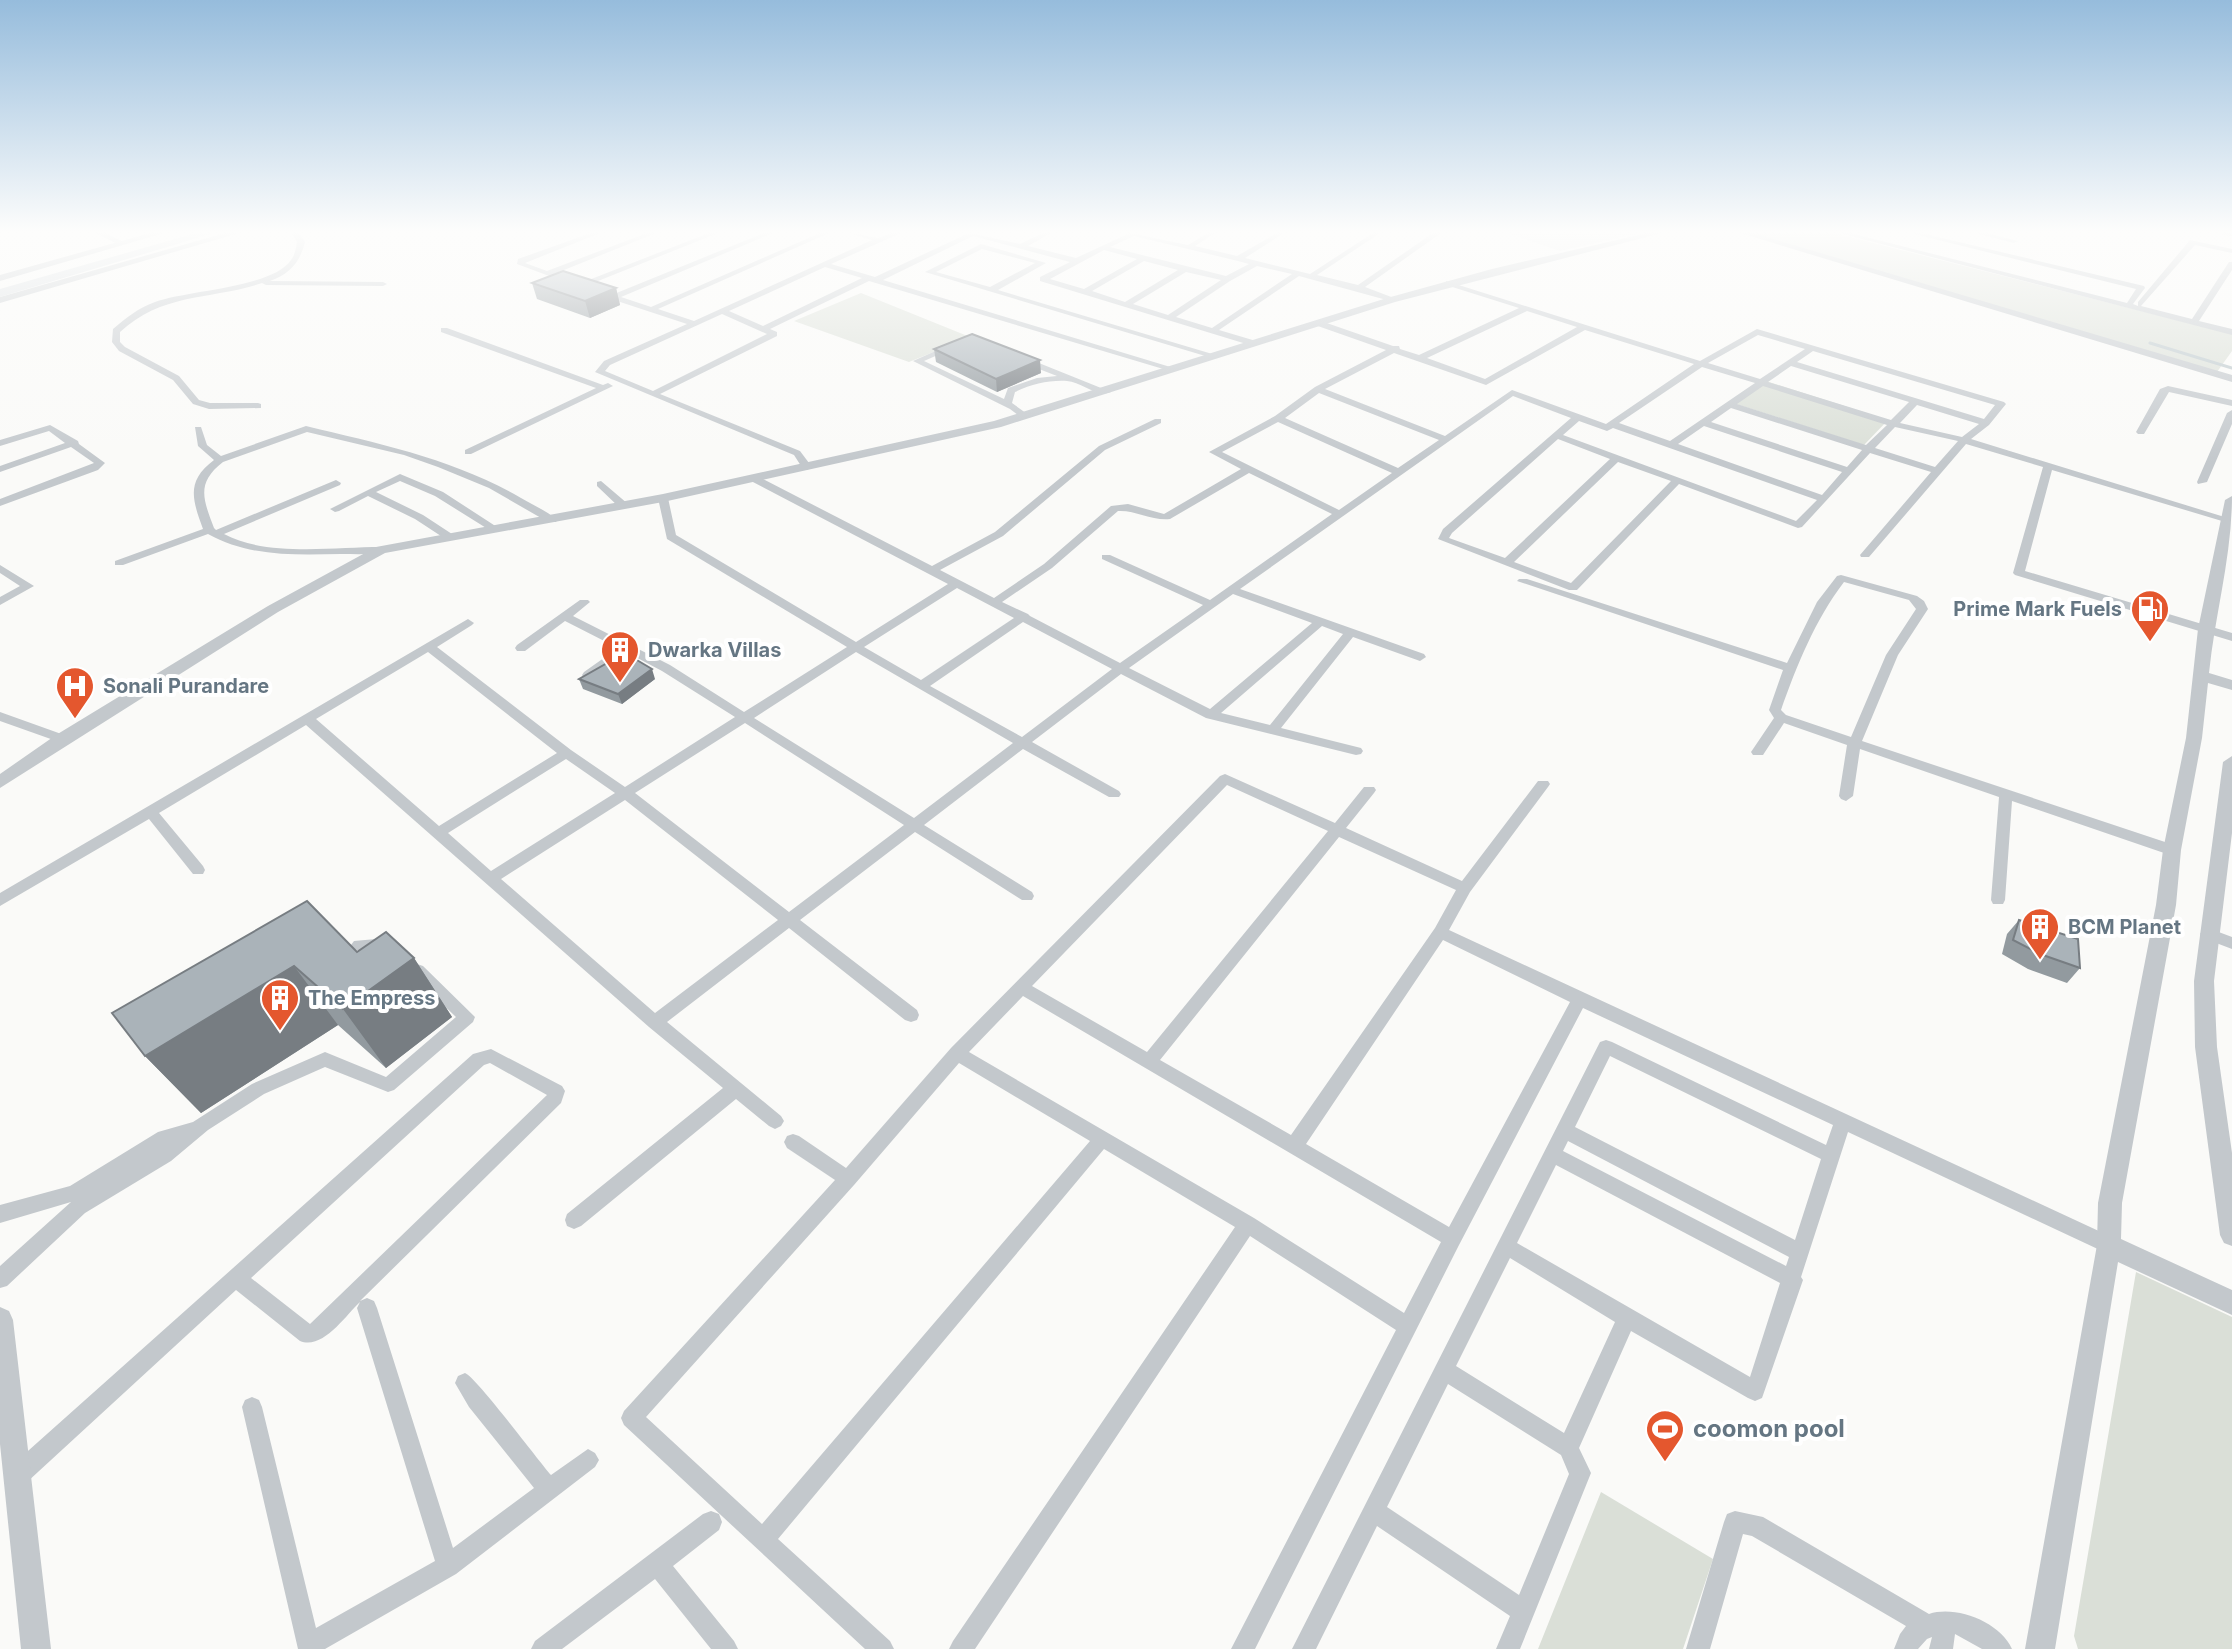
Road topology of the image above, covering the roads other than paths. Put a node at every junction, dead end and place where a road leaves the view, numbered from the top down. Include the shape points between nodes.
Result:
1 (146, 310) edge
2 (655, 310) edge
3 (805, 310) edge
4 (976, 310) edge
5 (1059, 310) edge
6 (1147, 310) edge
7 (1181, 310) edge
8 (1244, 310) edge
9 (1359, 310) edge
10 (1522, 310) edge
11 (1532, 310) edge
12 (2002, 310) edge
13 (2147, 310) edge
14 (2202, 310) edge
15 (721, 311) joint
16 (1170, 317) junction
17 (2194, 322) junction
18 (1318, 323) junction
19 (694, 324) junction
20 (1584, 327) junction
21 (766, 328) junction
22 (444, 330) dead end
23 (1214, 330) junction
24 (2232, 332) edge
25 (1253, 343) junction
26 (957, 345) edge
27 (1396, 348) junction
28 (1812, 348) junction
29 (1010, 355) edge
30 (1215, 356) junction
31 (1420, 358) junction
32 (1702, 363) junction
33 (1790, 363) junction
34 (1173, 369) junction
35 (2232, 379) edge
36 (619, 380) junction
37 (1078, 381) junction
38 (1486, 382) junction
39 (1763, 382) junction
40 (603, 388) junction
41 (1318, 389) junction
42 (1106, 392) junction
43 (655, 393) junction
44 (1512, 393) junction
45 (1915, 402) junction
46 (2232, 403) edge
47 (1007, 404) junction
48 (1732, 405) junction
49 (258, 406) dead end
50 (2232, 413) edge
51 (1025, 416) junction
52 (1578, 417) junction
53 (1278, 418) junction
54 (1158, 421) dead end
55 (1704, 423) junction
56 (1986, 423) junction
57 (1612, 424) junction
58 (1893, 424) junction
59 (198, 429) dead end
60 (2141, 432) dead end
61 (1555, 435) junction
62 (1445, 439) junction
63 (1964, 440) junction
64 (0, 443) edge
65 (75, 443) junction
66 (1671, 445) junction
67 (1868, 449) junction
68 (1616, 458) junction
69 (220, 460) junction
70 (2048, 466) junction
71 (807, 467) junction
72 (0, 469) edge
73 (421, 469) junction
74 (1248, 469) junction
75 (1848, 471) junction
76 (1937, 471) junction
77 (1398, 472) junction
78 (755, 479) junction
79 (1677, 481) junction
80 (2202, 482) dead end
81 (336, 483) dead end
82 (601, 484) dead end
83 (368, 492) junction
84 (663, 498) junction
85 (1824, 499) junction
86 (2232, 500) edge
87 (0, 503) edge
88 (624, 506) junction
89 (335, 509) dead end
90 (1338, 513) junction
91 (552, 520) junction
92 (495, 529) junction
93 (212, 532) junction
94 (2227, 532) edge
95 (448, 536) junction
96 (381, 550) junction
97 (1865, 555) dead end
98 (1106, 557) dead end
99 (119, 563) dead end
100 (1506, 563) junction
101 (0, 568) edge
102 (933, 570) junction
103 (1523, 581) dead end
104 (957, 583) junction
105 (1231, 590) junction
106 (0, 602) edge
107 (584, 602) dead end
108 (995, 602) junction
109 (1210, 604) junction
110 (564, 616) junction
111 (1024, 616) junction
112 (468, 623) dead end
113 (1319, 623) junction
114 (2206, 629) junction
115 (1349, 634) junction
116 (2232, 637) edge
117 (429, 647) junction
118 (521, 648) dead end
119 (627, 648) junction
120 (855, 648) junction
121 (1420, 657) dead end
122 (1122, 667) junction
123 (1790, 668) junction
124 (2201, 676) junction
125 (586, 677) edge
126 (2232, 685) edge
127 (921, 686) junction
128 (1211, 715) junction
129 (0, 716) edge
130 (306, 718) junction
131 (1781, 718) junction
132 (744, 720) junction
133 (1273, 730) junction
134 (62, 739) junction
135 (1024, 744) junction
136 (1854, 744) junction
137 (1356, 751) dead end
138 (1758, 752) dead end
139 (566, 753) junction
140 (2232, 762) edge
141 (3, 777) edge
142 (1543, 784) dead end
143 (1369, 790) dead end
144 (625, 793) junction
145 (1114, 794) dead end
146 (2006, 795) junction
147 (1846, 796) dead end
148 (150, 811) junction
149 (914, 825) junction
150 (1339, 830) junction
151 (439, 832) junction
152 (2172, 850) junction
153 (198, 870) dead end
154 (491, 878) junction
155 (1465, 888) junction
156 (1027, 896) dead end
157 (0, 900) edge
158 (1998, 900) dead end
159 (788, 921) junction
160 (1440, 932) junction
161 (2208, 934) junction
162 (2232, 943) edge
163 (359, 945) dead end
164 (1020, 987) junction
165 (1580, 999) junction
166 (911, 1015) dead end
167 (655, 1022) junction
168 (957, 1053) junction
169 (1149, 1062) junction
170 (735, 1089) junction
171 (775, 1121) dead end
172 (1842, 1123) junction
173 (1564, 1130) junction
174 (1103, 1138) junction
175 (793, 1142) dead end
176 (1294, 1146) junction
177 (1552, 1154) junction
178 (1832, 1156) junction
179 (848, 1179) junction
180 (2228, 1184) edge
181 (77, 1200) junction
182 (0, 1214) edge
183 (574, 1220) dead end
184 (2231, 1223) edge
185 (1247, 1224) junction
186 (1452, 1239) junction
187 (2109, 1245) junction
188 (1506, 1246) junction
189 (1801, 1253) junction
190 (236, 1278) junction
191 (0, 1279) edge
192 (1793, 1280) junction
193 (2232, 1303) edge
194 (367, 1308) dead end
195 (1627, 1318) junction
196 (0, 1320) edge
197 (1408, 1327) junction
198 (1444, 1370) junction
199 (465, 1383) dead end
200 (252, 1407) dead end
201 (1568, 1448) junction
202 (588, 1460) dead end
203 (18, 1475) junction
204 (549, 1490) junction
205 (1374, 1511) junction
206 (711, 1522) dead end
207 (763, 1540) junction
208 (657, 1564) junction
209 (448, 1566) junction
210 (1523, 1611) junction
211 (1937, 1625) junction
212 (310, 1647) edge
213 (36, 1649) edge
214 (543, 1649) edge
215 (726, 1649) edge
216 (882, 1649) edge
217 (961, 1649) edge
218 (1243, 1649) edge
219 (1304, 1649) edge
220 (1508, 1649) edge
221 (1698, 1649) edge
222 (1906, 1649) edge
223 (1941, 1649) edge
224 (2000, 1649) edge
225 (2040, 1649) edge

1 - 49 street via 120,326 116,342 122,349 176,378 196,402
2 - 19 street
3 - 21 street
4 - 34 street
5 - 30 street
6 - 16 street
7 - 16 street
8 - 23 street
9 - 18 street
10 - 31 street
11 - 20 street
12 - 35 street
13 - 17 street
14 - 17 street
15 - 19 street
15 - 21 street
16 - 23 street
17 - 24 street
18 - 25 street
18 - 27 street
19 - 36 street via 600,368
20 - 32 street
20 - 38 street
21 - 43 street via 772,336
22 - 40 street
23 - 25 street
25 - 30 street
26 - 47 street via 917,361
27 - 31 street
27 - 41 street
28 - 32 street via 1757,332
28 - 33 street
28 - 56 street via 2001,404
29 - 37 street
30 - 34 street
31 - 38 street
32 - 39 street
32 - 57 street
33 - 39 street
33 - 45 street
34 - 42 street
36 - 40 street
36 - 43 street
37 - 42 street
37 - 47 street via 1054,378 1024,384 1011,390
38 - 44 street
39 - 48 street
39 - 58 street
40 - 73 street
41 - 53 street
41 - 62 street
42 - 51 street
43 - 71 street via 797,453
44 - 52 street
44 - 62 street
45 - 56 street
45 - 58 street
46 - 60 street via 2168,389
47 - 51 street
48 - 55 street
48 - 67 street
50 - 80 street
51 - 71 street
52 - 57 street via 1607,428
52 - 61 street
53 - 74 street via 1214,452
53 - 77 street
54 - 102 street via 1102,448 999,534
55 - 66 street
55 - 75 street
56 - 63 street
57 - 66 street
58 - 63 street
58 - 67 street
59 - 69 street via 203,446
61 - 68 street
61 - 100 street via 1443,539
62 - 77 street
63 - 70 street
63 - 76 street
64 - 65 street via 47,428
65 - 72 street
65 - 87 street via 99,465
66 - 85 street
67 - 75 street
67 - 76 street
68 - 79 street
68 - 100 street
69 - 73 street via 306,429
69 - 93 street via 200,480 197,497
70 - 94 street
70 - 114 street via 2019,573
71 - 78 street
73 - 83 street
73 - 91 street via 493,486
73 - 92 street via 439,494
74 - 90 street
74 - 108 street via 1166,517 1127,506 1115,508 1048,566
75 - 85 street
76 - 97 street
77 - 90 street
78 - 84 street
78 - 102 street
79 - 85 street via 1798,525
79 - 100 street via 1573,588
81 - 93 street
82 - 88 street
83 - 89 street
83 - 95 street
84 - 88 street
84 - 120 street via 671,537
86 - 94 street
88 - 91 street
90 - 105 street
91 - 92 street
92 - 95 street
93 - 96 street via 239,544 274,549
93 - 99 street
94 - 114 street
95 - 96 street
96 - 134 street via 273,609
98 - 109 street
101 - 106 street via 28,586
102 - 104 street
103 - 123 street
104 - 108 street
104 - 120 street
105 - 109 street
105 - 113 street
107 - 110 street
108 - 111 street
109 - 122 street
110 - 118 street
110 - 119 street
111 - 122 street
111 - 127 street
112 - 117 street
113 - 115 street
113 - 128 street
114 - 116 street
114 - 124 street
115 - 121 street
115 - 133 street
117 - 130 street
117 - 139 street
119 - 125 street
119 - 132 street
120 - 127 street
120 - 132 street
122 - 128 street
122 - 135 street
123 - 131 street via 1775,710
123 - 136 street via 1841,578 1920,603 1922,609 1892,655
124 - 126 street
124 - 152 street
127 - 135 street
128 - 133 street
129 - 134 street
130 - 148 street
130 - 151 street
131 - 136 street
131 - 138 street
132 - 144 street
132 - 149 street
133 - 137 street
134 - 141 street
135 - 145 street
135 - 149 street
136 - 146 street
136 - 147 street
139 - 144 street
139 - 151 street
140 - 161 street
142 - 155 street
143 - 150 street
144 - 154 street
144 - 159 street
146 - 152 street
146 - 158 street
148 - 153 street
148 - 157 street
149 - 156 street
149 - 159 street
150 - 155 street
150 - 164 street via 1225,779
150 - 169 street
151 - 154 street
152 - 187 street via 2110,1203
154 - 167 street
155 - 160 street
159 - 166 street
159 - 167 street
160 - 165 street
160 - 176 street
161 - 162 street
161 - 180 street via 2206,1047
163 - 181 street via 390,944 467,1017 388,1085 325,1059 258,1089 202,1125 164,1138
164 - 168 street
164 - 169 street
165 - 172 street
165 - 186 street
167 - 170 street
168 - 174 street
168 - 179 street
169 - 176 street
170 - 171 street
170 - 183 street
172 - 178 street
172 - 187 street
173 - 177 street
173 - 178 street via 1606,1047
173 - 189 street
174 - 185 street
174 - 207 street
175 - 179 street
176 - 186 street
177 - 188 street
177 - 192 street
178 - 189 street
179 - 207 street via 631,1418
180 - 184 street
181 - 182 street
181 - 191 street
185 - 197 street
185 - 217 street
186 - 197 street
187 - 193 street
187 - 225 street
188 - 195 street
188 - 198 street
189 - 192 street
190 - 190 street via 479,1059 491,1056 556,1091 555,1098 314,1333 307,1334
190 - 203 street
192 - 195 street via 1755,1391
194 - 209 street
195 - 201 street
196 - 203 street
197 - 218 street
198 - 201 street
198 - 205 street
199 - 204 street
200 - 212 street
201 - 210 street via 1580,1473
202 - 204 street
203 - 213 street
204 - 209 street
205 - 210 street
205 - 219 street
206 - 208 street
207 - 216 street
208 - 214 street
208 - 215 street
209 - 212 street
210 - 220 street
211 - 221 street via 1755,1525 1735,1522
211 - 222 street via 1920,1629
211 - 223 street
211 - 224 street via 1953,1622 1973,1629

